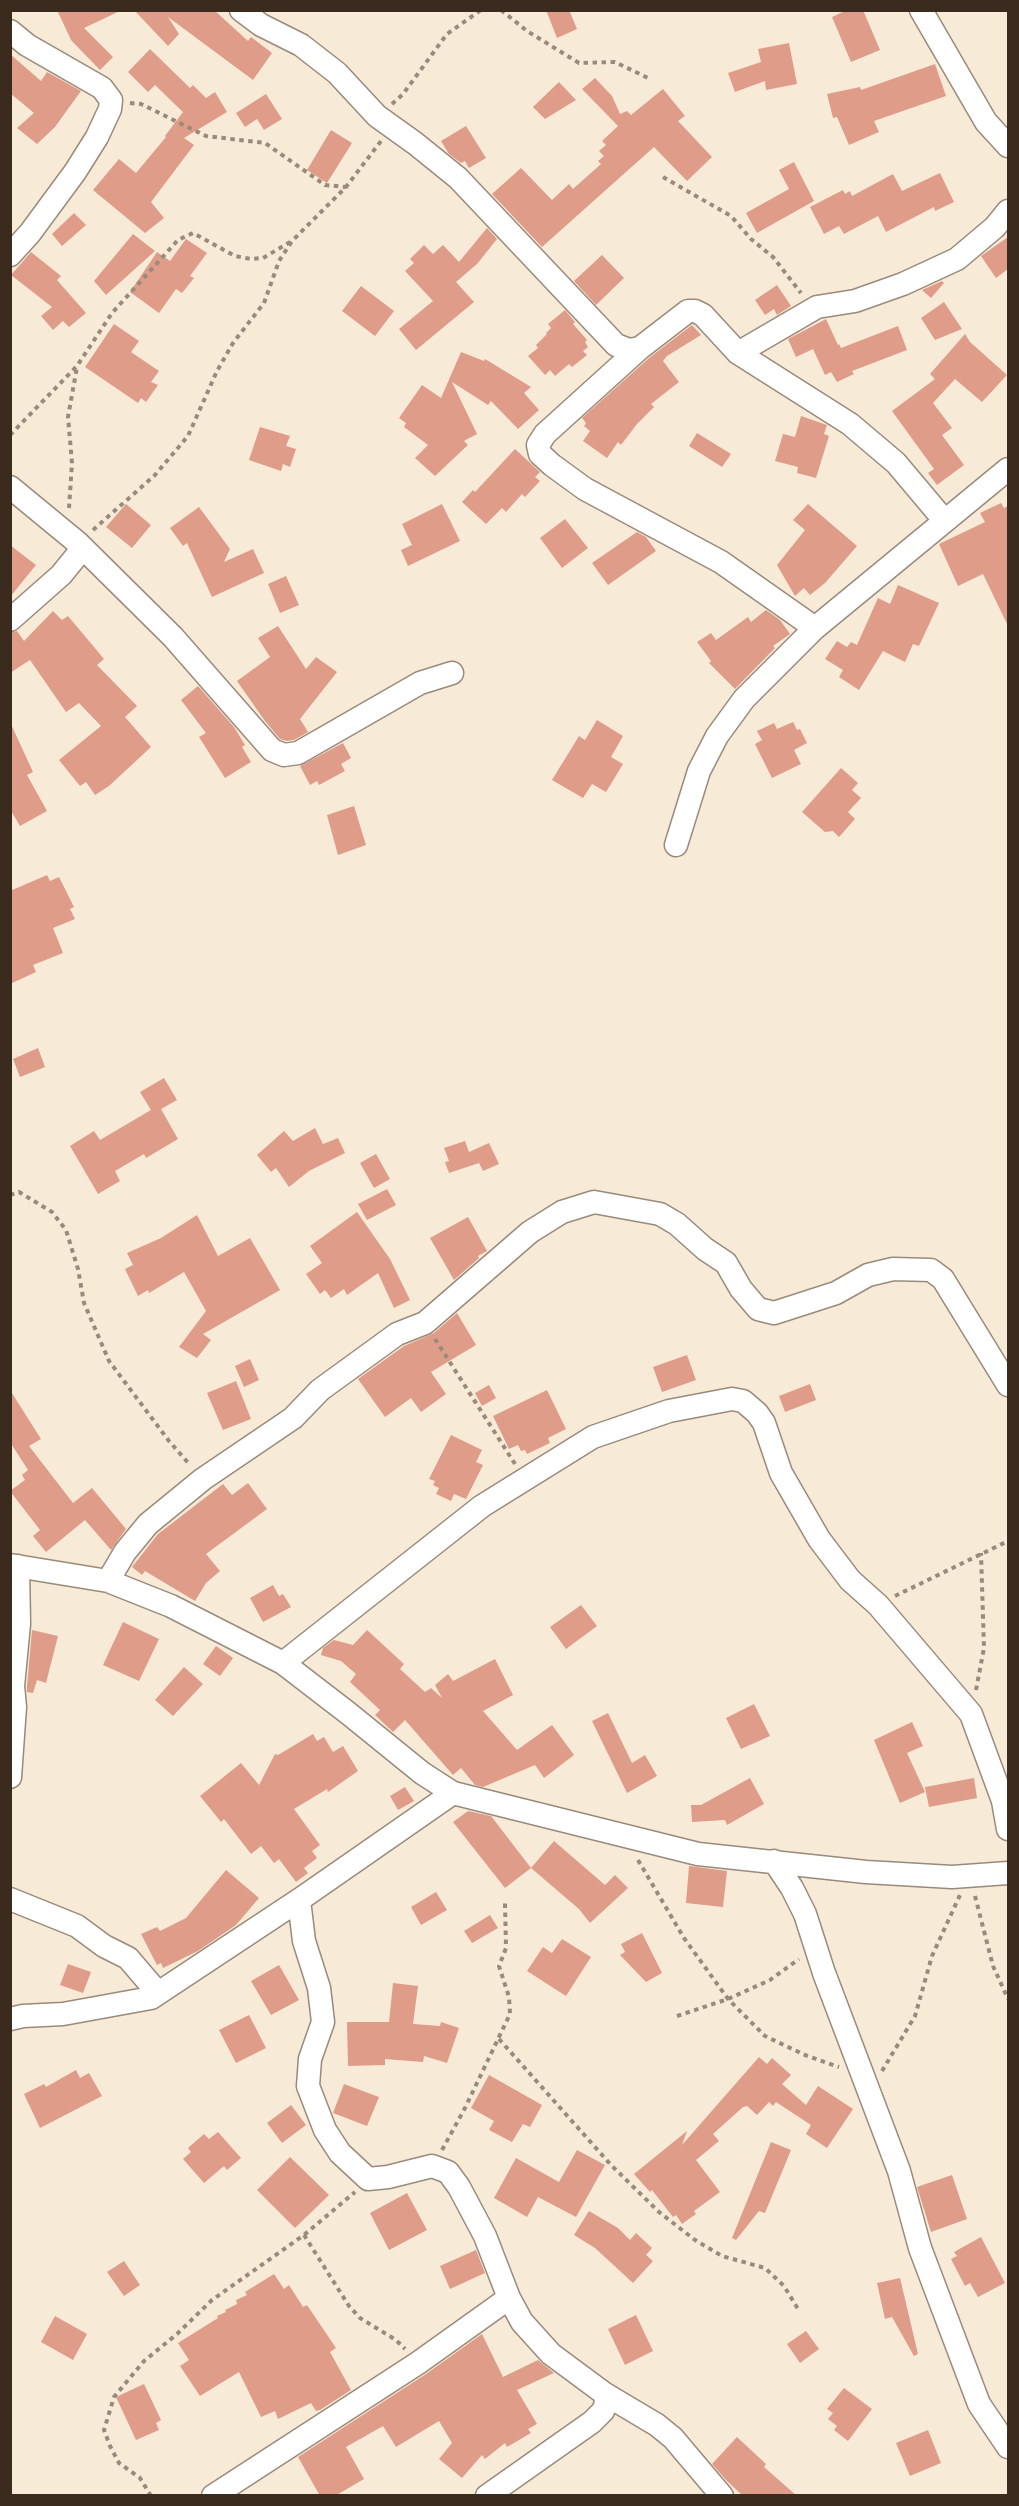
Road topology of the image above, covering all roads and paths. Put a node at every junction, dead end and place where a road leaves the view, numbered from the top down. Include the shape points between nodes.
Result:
1 (241, 10) edge
2 (482, 10) edge
3 (501, 10) edge
4 (921, 10) edge
5 (12, 37) edge
6 (648, 78) dead end
7 (111, 100) junction
8 (382, 120) junction
9 (1008, 146) edge
10 (663, 177) dead end
11 (346, 187) junction
12 (1008, 211) edge
13 (292, 241) junction
14 (10, 255) edge
15 (817, 308) junction
16 (640, 348) junction
17 (738, 353) junction
18 (77, 366) junction
19 (10, 435) edge
20 (1008, 469) edge
21 (10, 487) edge
22 (944, 520) junction
23 (76, 542) junction
24 (10, 620) edge
25 (815, 628) junction
26 (452, 674) dead end
27 (676, 845) dead end
28 (10, 1195) edge
29 (425, 1323) junction
30 (1008, 1385) edge
31 (203, 1479) junction
32 (525, 1479) junction
33 (1008, 1540) edge
34 (981, 1553) junction
35 (14, 1565) edge
36 (108, 1581) junction
37 (878, 1605) junction
38 (283, 1664) junction
39 (971, 1714) junction
40 (10, 1777) edge
41 (453, 1792) junction
42 (1008, 1829) edge
43 (628, 1837) junction
44 (774, 1861) junction
45 (1008, 1873) edge
46 (969, 1875) junction
47 (10, 1899) edge
48 (299, 1900) junction
49 (505, 1903) dead end
50 (813, 1939) junction
51 (158, 1993) junction
52 (728, 1999) junction
53 (1008, 1999) edge
54 (677, 2016) dead end
55 (10, 2019) edge
56 (499, 2039) junction
57 (866, 2084) junction
58 (432, 2166) junction
59 (368, 2179) junction
60 (304, 2235) junction
61 (508, 2298) junction
62 (798, 2309) dead end
63 (418, 2363) junction
64 (605, 2394) junction
65 (1008, 2447) edge
66 (151, 2496) edge
67 (213, 2496) edge
68 (487, 2496) edge
69 (722, 2496) edge

1 - 8 street via 301,45 337,74
2 - 8 path via 447,34
3 - 6 path via 579,63 615,62
4 - 9 street via 986,122
5 - 7 street via 102,88
7 - 11 path via 141,104 206,136 265,143 325,185
7 - 14 street via 97,137 75,172
8 - 11 path via 382,139
8 - 16 street via 458,178 616,345 629,350
10 - 15 path via 731,216
11 - 13 path
12 - 15 street via 957,259 903,284
13 - 18 path via 263,258 251,259 235,256 193,233 178,240 112,313
13 - 23 path via 279,261 264,303 217,371 188,436 154,475
15 - 17 street
16 - 17 street via 688,311 696,311
16 - 25 street via 545,434 538,445 540,454 585,489 721,562
17 - 22 street via 850,424 897,463
18 - 19 path
18 - 23 path via 68,417
20 - 22 street
21 - 23 street
22 - 25 street
23 - 24 street via 61,575
23 - 26 street via 173,637 272,750 284,755 298,753 420,684
25 - 27 street via 744,699 717,736 699,771
28 - 31 path via 19,1192 52,1212 66,1230 84,1303 109,1361
29 - 30 street via 531,1232 562,1212 594,1202 660,1214 677,1224 726,1263 741,1290 758,1309 774,1313 836,1293 868,1275 893,1269 931,1270 943,1279
29 - 31 street via 397,1334 320,1390 293,1418
29 - 32 path
31 - 36 street via 148,1524
32 - 37 street via 593,1437 669,1411 732,1399 743,1401 764,1423 781,1473 819,1539 850,1580
32 - 38 street via 482,1506
33 - 34 path
34 - 37 path
34 - 39 path via 984,1648
35 - 36 street
35 - 40 street via 19,1624
36 - 38 street via 171,1606
37 - 39 street
38 - 41 street via 422,1773
39 - 42 street via 1003,1801
41 - 43 street
41 - 48 street
43 - 44 street via 698,1854
43 - 52 path via 684,1938
44 - 46 street via 866,1872
44 - 50 street via 792,1888
45 - 46 street
46 - 53 path via 993,1966
46 - 57 path via 932,1956 915,2016
47 - 51 street via 77,1926 128,1958
48 - 51 street
48 - 59 street via 304,1941 319,1988 323,2022 310,2060 308,2086 340,2153
49 - 56 path via 506,1948 500,1966 510,2014
50 - 52 path via 796,1963
50 - 57 street
51 - 55 street via 151,1998 63,2014
52 - 54 path
52 - 57 path via 765,2036
56 - 58 path
56 - 62 path via 611,2165 659,2212 722,2256 765,2268 784,2286
57 - 65 street via 899,2171 920,2248 979,2404
58 - 59 street via 398,2176
58 - 61 street via 448,2172 459,2187 485,2236
59 - 60 path
60 - 63 path via 349,2306 360,2318 396,2340
60 - 66 path via 212,2300 144,2361 114,2397 104,2430 119,2463 140,2478
61 - 63 street
61 - 64 street via 522,2322 551,2354
63 - 67 street
64 - 68 street via 603,2411 592,2422
64 - 69 street via 657,2425

